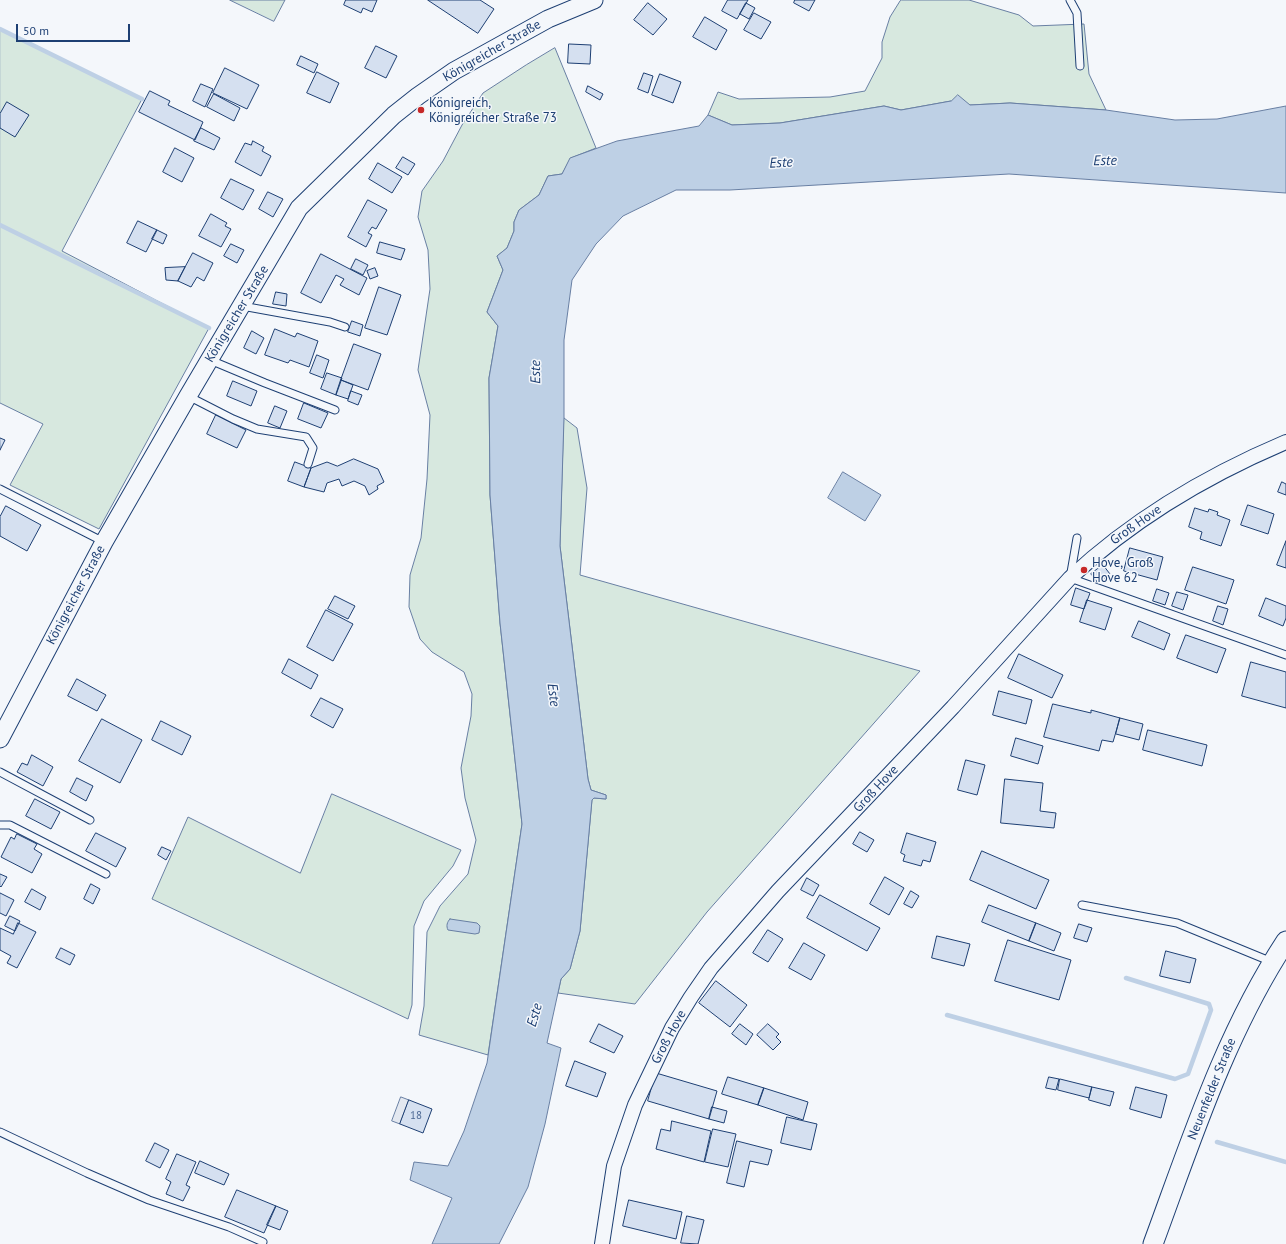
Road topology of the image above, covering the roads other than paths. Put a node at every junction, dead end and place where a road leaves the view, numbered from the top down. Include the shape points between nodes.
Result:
1 (594, 0) edge
2 (1070, 0) edge
3 (1080, 66) dead end
4 (242, 306) junction
5 (345, 327) dead end
6 (210, 360) junction
7 (188, 396) junction
8 (335, 410) dead end
9 (1286, 442) edge
10 (308, 464) dead end
11 (0, 489) edge
12 (1077, 538) dead end
13 (104, 542) junction
14 (1070, 578) junction
15 (1286, 655) edge
16 (0, 739) edge
17 (0, 772) edge
18 (90, 820) dead end
19 (0, 825) edge
20 (106, 874) dead end
21 (1082, 905) dead end
22 (1286, 941) edge
23 (1272, 962) junction
24 (0, 1132) edge
25 (263, 1242) dead end
26 (602, 1244) edge
27 (1153, 1244) edge

1 - 4 street, Königreicher Straße via 548,19 454,71 394,115 300,208
2 - 3 lane via 1077,13
4 - 5 lane
4 - 6 street, Königreicher Straße
6 - 7 street, Königreicher Straße
6 - 8 lane
7 - 10 lane via 257,429 306,437 313,448
7 - 13 street, Königreicher Straße
9 - 14 street, Groß Hove via 1225,471 1158,509 1090,558
11 - 13 lane
12 - 14 lane
13 - 16 street, Königreicher Straße
14 - 15 lane
14 - 26 street, Groß Hove via 953,707 778,891 711,968 672,1028 635,1105 614,1166
17 - 18 lane
19 - 20 lane via 10,825
21 - 23 lane via 1177,923
22 - 23 main road, Neuenfelder Straße
23 - 27 main road, Neuenfelder Straße via 1240,1020 1220,1065
24 - 25 lane via 149,1200 229,1227

